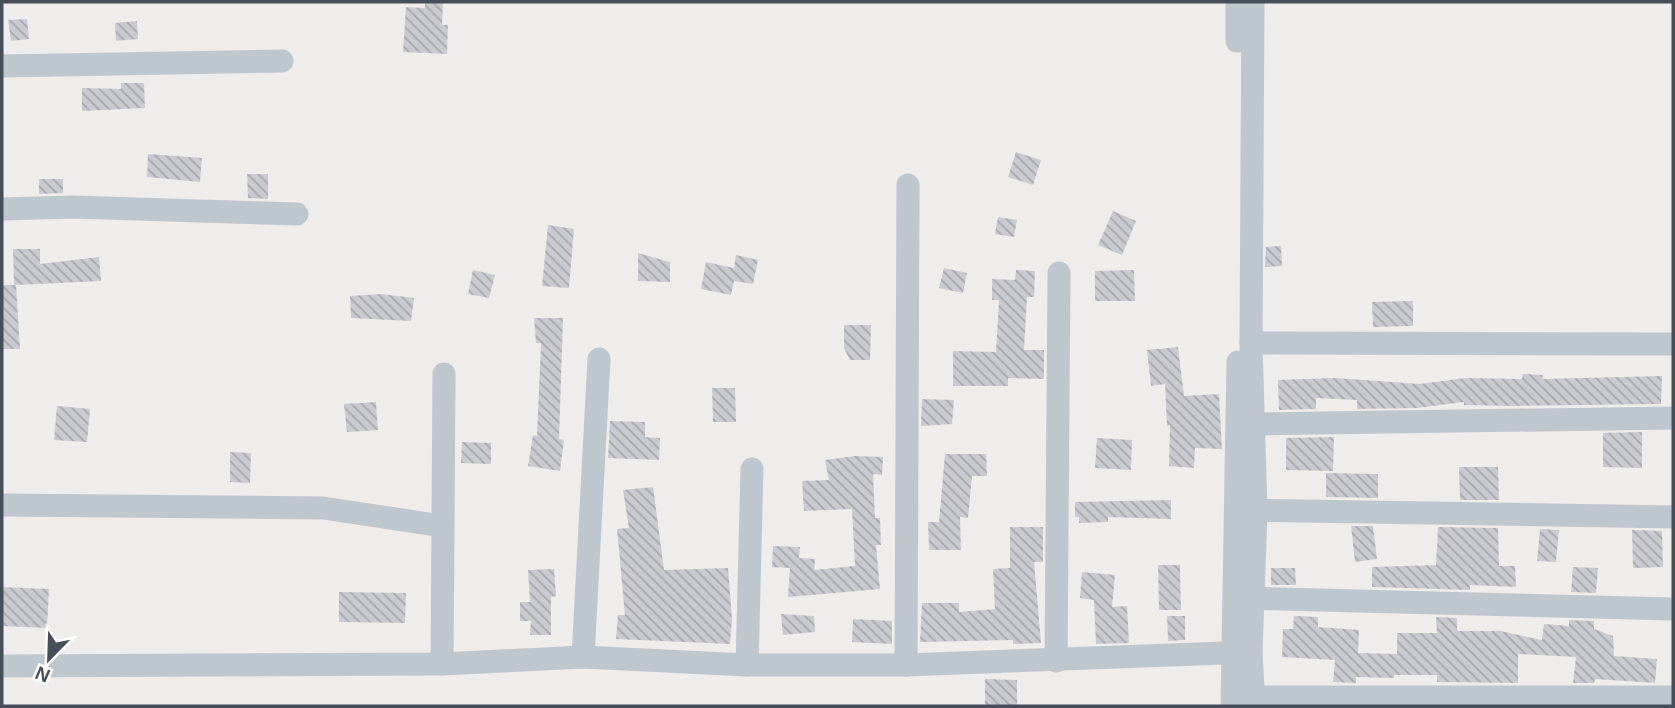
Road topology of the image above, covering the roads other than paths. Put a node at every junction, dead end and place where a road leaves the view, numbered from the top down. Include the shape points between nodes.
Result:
1 (1237, 2) edge
2 (1253, 2) edge
3 (282, 61) dead end
4 (2, 66) edge
5 (908, 185) dead end
6 (2, 209) edge
7 (297, 214) dead end
8 (1059, 273) dead end
9 (1251, 343) junction
10 (1673, 344) edge
11 (599, 359) dead end
12 (444, 374) dead end
13 (1673, 418) edge
14 (1255, 424) junction
15 (752, 469) dead end
16 (2, 505) edge
17 (1246, 510) junction
18 (1673, 517) edge
19 (442, 526) junction
20 (1243, 598) junction
21 (1673, 610) edge
22 (1242, 652) junction
23 (583, 657) junction
24 (1056, 661) junction
25 (442, 664) junction
26 (747, 665) junction
27 (906, 665) junction
28 (2, 666) edge
29 (1673, 697) edge
30 (1243, 701) edge

1 - 17 street
2 - 9 street
3 - 4 street
5 - 27 street
6 - 7 street
8 - 24 street
9 - 10 street
9 - 14 street
11 - 23 street
12 - 19 street
13 - 14 street
14 - 17 street
15 - 26 street
16 - 19 street via 323,508
17 - 18 street
17 - 20 street
19 - 25 street
20 - 21 street
20 - 22 street
22 - 24 street
22 - 30 street
23 - 25 street
23 - 26 street
24 - 27 street
25 - 28 street
26 - 27 street
29 - 30 street

